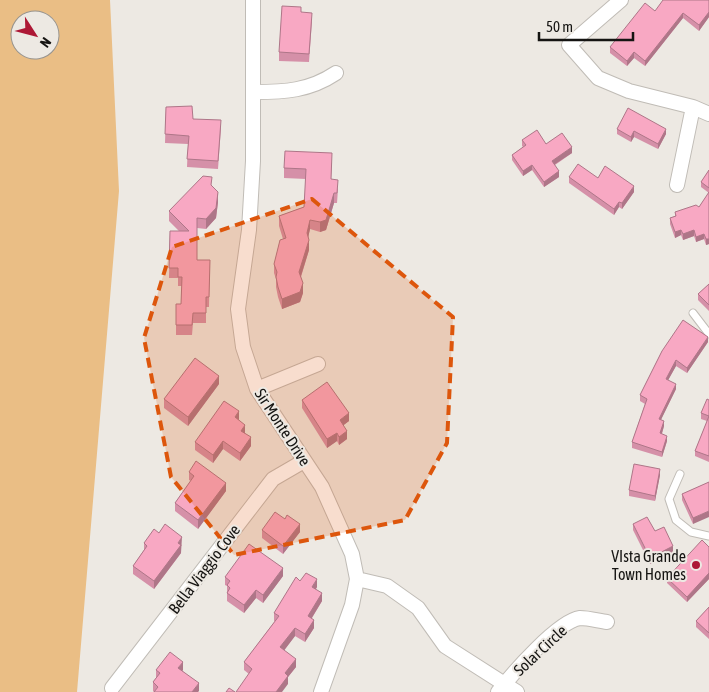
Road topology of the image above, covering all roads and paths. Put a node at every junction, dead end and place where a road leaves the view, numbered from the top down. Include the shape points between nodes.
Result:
1 (253, 0) edge
2 (620, 0) edge
3 (336, 73) dead end
4 (253, 92) junction
5 (693, 107) junction
6 (709, 114) edge
7 (677, 185) dead end
8 (693, 313) dead end
9 (709, 334) edge
10 (318, 364) dead end
11 (257, 389) junction
12 (304, 461) junction
13 (680, 474) dead end
14 (709, 536) edge
15 (357, 578) junction
16 (607, 622) dead end
17 (112, 688) dead end
18 (501, 688) edge
19 (321, 692) edge
20 (517, 692) edge

1 - 4 street, Sir Monte Drive
2 - 5 street via 568,45 598,78 629,91
3 - 4 street via 304,88 285,92
4 - 11 street, Sir Monte Drive via 249,230 238,309 243,347
5 - 6 street
5 - 7 street
8 - 9 lane
10 - 11 street
11 - 12 street, Sir Monte Drive
12 - 15 street, Sir Monte Drive via 322,487 345,537
12 - 17 street, Bella Viaggio Cove via 273,478
13 - 14 lane via 669,499 676,520 691,532
15 - 18 street via 387,586 418,608 445,646
15 - 19 street, Sir Monte Drive via 352,605
16 - 18 street, Solar Circle via 580,618 566,624 550,635
18 - 20 street

